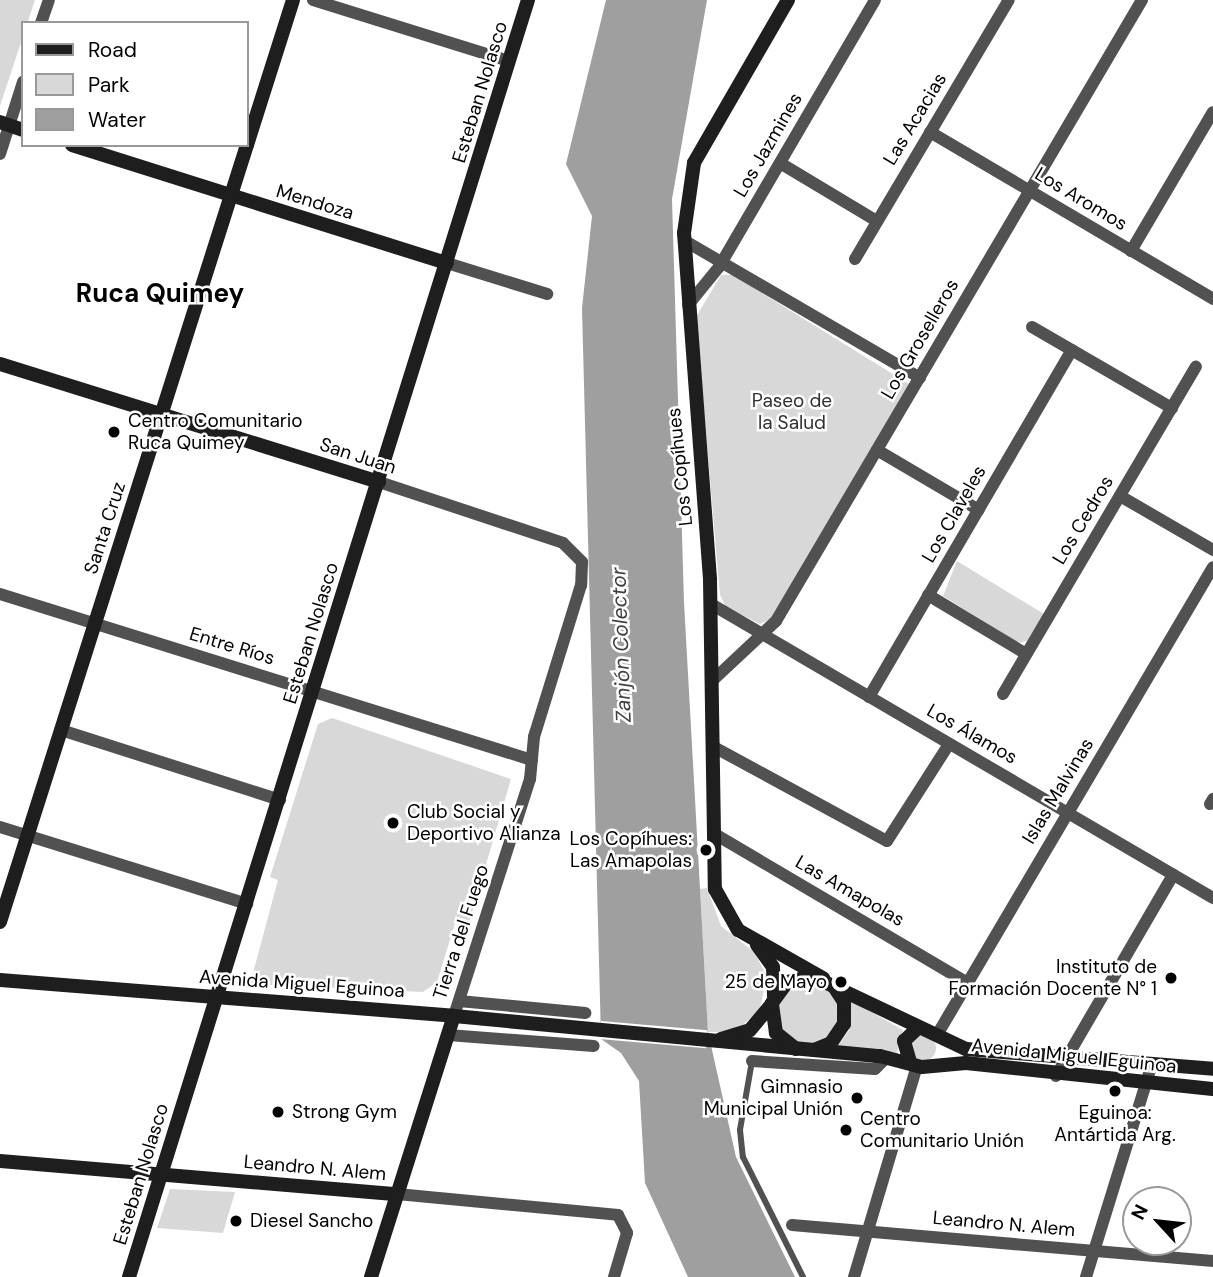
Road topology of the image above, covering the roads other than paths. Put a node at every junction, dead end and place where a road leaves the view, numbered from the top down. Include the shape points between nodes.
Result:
1 (48, 0) edge
2 (293, 0) edge
3 (313, 0) edge
4 (528, 0) edge
5 (788, 0) edge
6 (875, 0) edge
7 (1009, 0) edge
8 (1142, 0) edge
9 (42, 21) edge
10 (509, 61) junction
11 (21, 89) edge
12 (1213, 112) edge
13 (11, 126) edge
14 (930, 132) junction
15 (248, 142) edge
16 (78, 147) edge
17 (246, 147) edge
18 (0, 155) edge
19 (780, 163) junction
20 (1030, 191) junction
21 (231, 195) junction
22 (877, 221) junction
23 (685, 241) junction
24 (1131, 251) junction
25 (855, 259) dead end
26 (447, 263) junction
27 (722, 263) junction
28 (547, 294) dead end
29 (1213, 299) edge
30 (688, 305) junction
31 (1032, 327) dead end
32 (1072, 350) junction
33 (0, 364) edge
34 (1196, 367) dead end
35 (920, 378) junction
36 (1172, 408) junction
37 (161, 414) junction
38 (877, 450) junction
39 (379, 482) junction
40 (1120, 496) junction
41 (979, 510) junction
42 (1213, 550) edge
43 (580, 556) joint
44 (1213, 567) edge
45 (0, 594) edge
46 (928, 595) junction
47 (711, 604) junction
48 (95, 624) junction
49 (763, 635) junction
50 (1026, 654) junction
51 (712, 681) junction
52 (313, 692) junction
53 (1003, 694) dead end
54 (869, 697) junction
55 (61, 730) junction
56 (949, 744) junction
57 (712, 746) junction
58 (533, 760) junction
59 (279, 800) junction
60 (1068, 813) junction
61 (0, 827) edge
62 (713, 834) junction
63 (28, 835) junction
64 (1173, 875) junction
65 (1213, 898) edge
66 (247, 904) junction
67 (0, 922) edge
68 (754, 941) junction
69 (825, 979) junction
70 (0, 980) edge
71 (968, 983) junction
72 (216, 997) junction
73 (459, 1001) junction
74 (773, 1001) junction
75 (585, 1013) dead end
76 (454, 1016) junction
77 (917, 1029) junction
78 (448, 1035) junction
79 (938, 1037) junction
80 (709, 1040) junction
81 (594, 1046) dead end
82 (803, 1050) junction
83 (887, 1057) junction
84 (1067, 1058) junction
85 (752, 1061) joint
86 (920, 1064) junction
87 (1152, 1064) junction
88 (1213, 1069) edge
89 (1056, 1076) junction
90 (1147, 1083) junction
91 (1213, 1089) edge
92 (0, 1161) edge
93 (162, 1175) junction
94 (397, 1194) junction
95 (775, 1224) junction
96 (792, 1225) joint
97 (868, 1232) junction
98 (1094, 1251) junction
99 (1213, 1261) edge
100 (129, 1277) edge
101 (371, 1277) edge
102 (614, 1277) edge
103 (803, 1277) edge
104 (855, 1277) edge
105 (1086, 1277) edge

1 - 9 street
2 - 15 main road, Santa Cruz
3 - 10 street
4 - 10 main road, Esteban Nolasco
5 - 23 main road, Los Copíhues via 694,163
6 - 19 street, Los Jazmines
7 - 14 street, Las Acacias
8 - 20 street, Los Groselleros
10 - 26 main road, Esteban Nolasco
11 - 13 street
12 - 24 street
13 - 18 street
14 - 20 street, Los Aromos
14 - 22 street, Las Acacias
16 - 21 main road, Mendoza
17 - 21 main road, Santa Cruz
19 - 22 street
19 - 27 street, Los Jazmines
20 - 24 street, Los Aromos
20 - 35 street, Los Groselleros
21 - 26 main road, Mendoza
21 - 37 main road, Santa Cruz
22 - 25 street, Las Acacias
23 - 27 street
23 - 30 main road, Los Copíhues
24 - 29 street, Los Aromos
26 - 28 street, Mendoza
26 - 39 main road, Esteban Nolasco
27 - 30 street, Los Jazmines
27 - 35 street
30 - 47 main road, Los Copíhues
31 - 32 street
32 - 36 street
32 - 41 street, Los Claveles
33 - 37 main road, San Juan
34 - 36 street, Los Cedros
35 - 38 street, Los Groselleros
36 - 40 street, Los Cedros
37 - 39 main road, San Juan
37 - 48 main road, Santa Cruz
38 - 41 street
38 - 49 street, Los Groselleros
39 - 43 street, San Juan via 564,543
39 - 52 main road, Esteban Nolasco
40 - 42 street
40 - 50 street, Los Cedros
41 - 46 street, Los Claveles
43 - 58 street, Tierra del Fuego via 582,579
44 - 60 street, Islas Malvinas
45 - 48 street, Entre Ríos
46 - 50 street
46 - 54 street, Los Claveles
47 - 49 street, Los Álamos
47 - 51 main road, Los Copíhues
48 - 52 street, Entre Ríos
48 - 55 main road, Santa Cruz
49 - 51 street, Los Groselleros
49 - 54 street, Los Álamos
50 - 53 street, Los Cedros
51 - 57 main road, Los Copíhues
52 - 58 street, Entre Ríos
52 - 59 main road, Esteban Nolasco
54 - 56 street, Los Álamos
55 - 59 street
55 - 63 main road, Santa Cruz
56 - 57 street via 887,841
56 - 60 street, Los Álamos
57 - 62 main road, Los Copíhues
58 - 73 street, Tierra del Fuego
59 - 66 main road, Esteban Nolasco
60 - 64 street, Los Álamos
60 - 71 street, Islas Malvinas
61 - 63 street
62 - 68 main road, Los Copíhues via 719,905
62 - 71 street, Las Amapolas
63 - 66 street
63 - 67 main road, Santa Cruz
64 - 65 street, Los Álamos
64 - 84 street
66 - 72 main road, Esteban Nolasco
68 - 69 main road, Los Copíhues
68 - 74 main road, Los Copíhues via 773,967
69 - 74 main road via 791,979
69 - 77 main road, Avenida Miguel Eguinoa
69 - 82 main road via 844,1002 844,1024 827,1046
70 - 72 main road, Avenida Miguel Eguinoa
71 - 79 street, Islas Malvinas
72 - 76 main road, Avenida Miguel Eguinoa
72 - 93 main road, Esteban Nolasco
73 - 75 street
73 - 76 street, Tierra del Fuego
74 - 80 main road via 746,1032
74 - 82 main road via 776,1033
76 - 78 main road, Tierra del Fuego
76 - 80 main road, Avenida Miguel Eguinoa
77 - 79 main road, Avenida Miguel Eguinoa
77 - 86 main road via 904,1041
78 - 81 street
78 - 94 main road, Tierra del Fuego
79 - 84 main road, Avenida Miguel Eguinoa via 966,1049
79 - 86 main road via 941,1053
80 - 82 main road, Avenida Miguel Eguinoa
82 - 83 main road, Avenida Miguel Eguinoa
83 - 85 street via 877,1069
83 - 86 main road, Avenida Miguel Eguinoa
84 - 87 main road, Avenida Miguel Eguinoa
84 - 89 street
85 - 95 lane via 741,1149
86 - 89 main road, Avenida Miguel Eguinoa
86 - 97 street
87 - 88 main road, Avenida Miguel Eguinoa
87 - 90 street
89 - 90 main road, Avenida Miguel Eguinoa
90 - 91 main road, Avenida Miguel Eguinoa
90 - 98 street
92 - 93 main road, Leandro N. Alem
93 - 94 main road, Leandro N. Alem
93 - 100 main road, Esteban Nolasco
94 - 101 main road, Tierra del Fuego
94 - 102 street, Leandro N. Alem via 610,1212 625,1220
95 - 96 lane
95 - 103 lane
96 - 97 street, Leandro N. Alem
97 - 98 street, Leandro N. Alem
97 - 104 street
98 - 99 street, Leandro N. Alem
98 - 105 street

